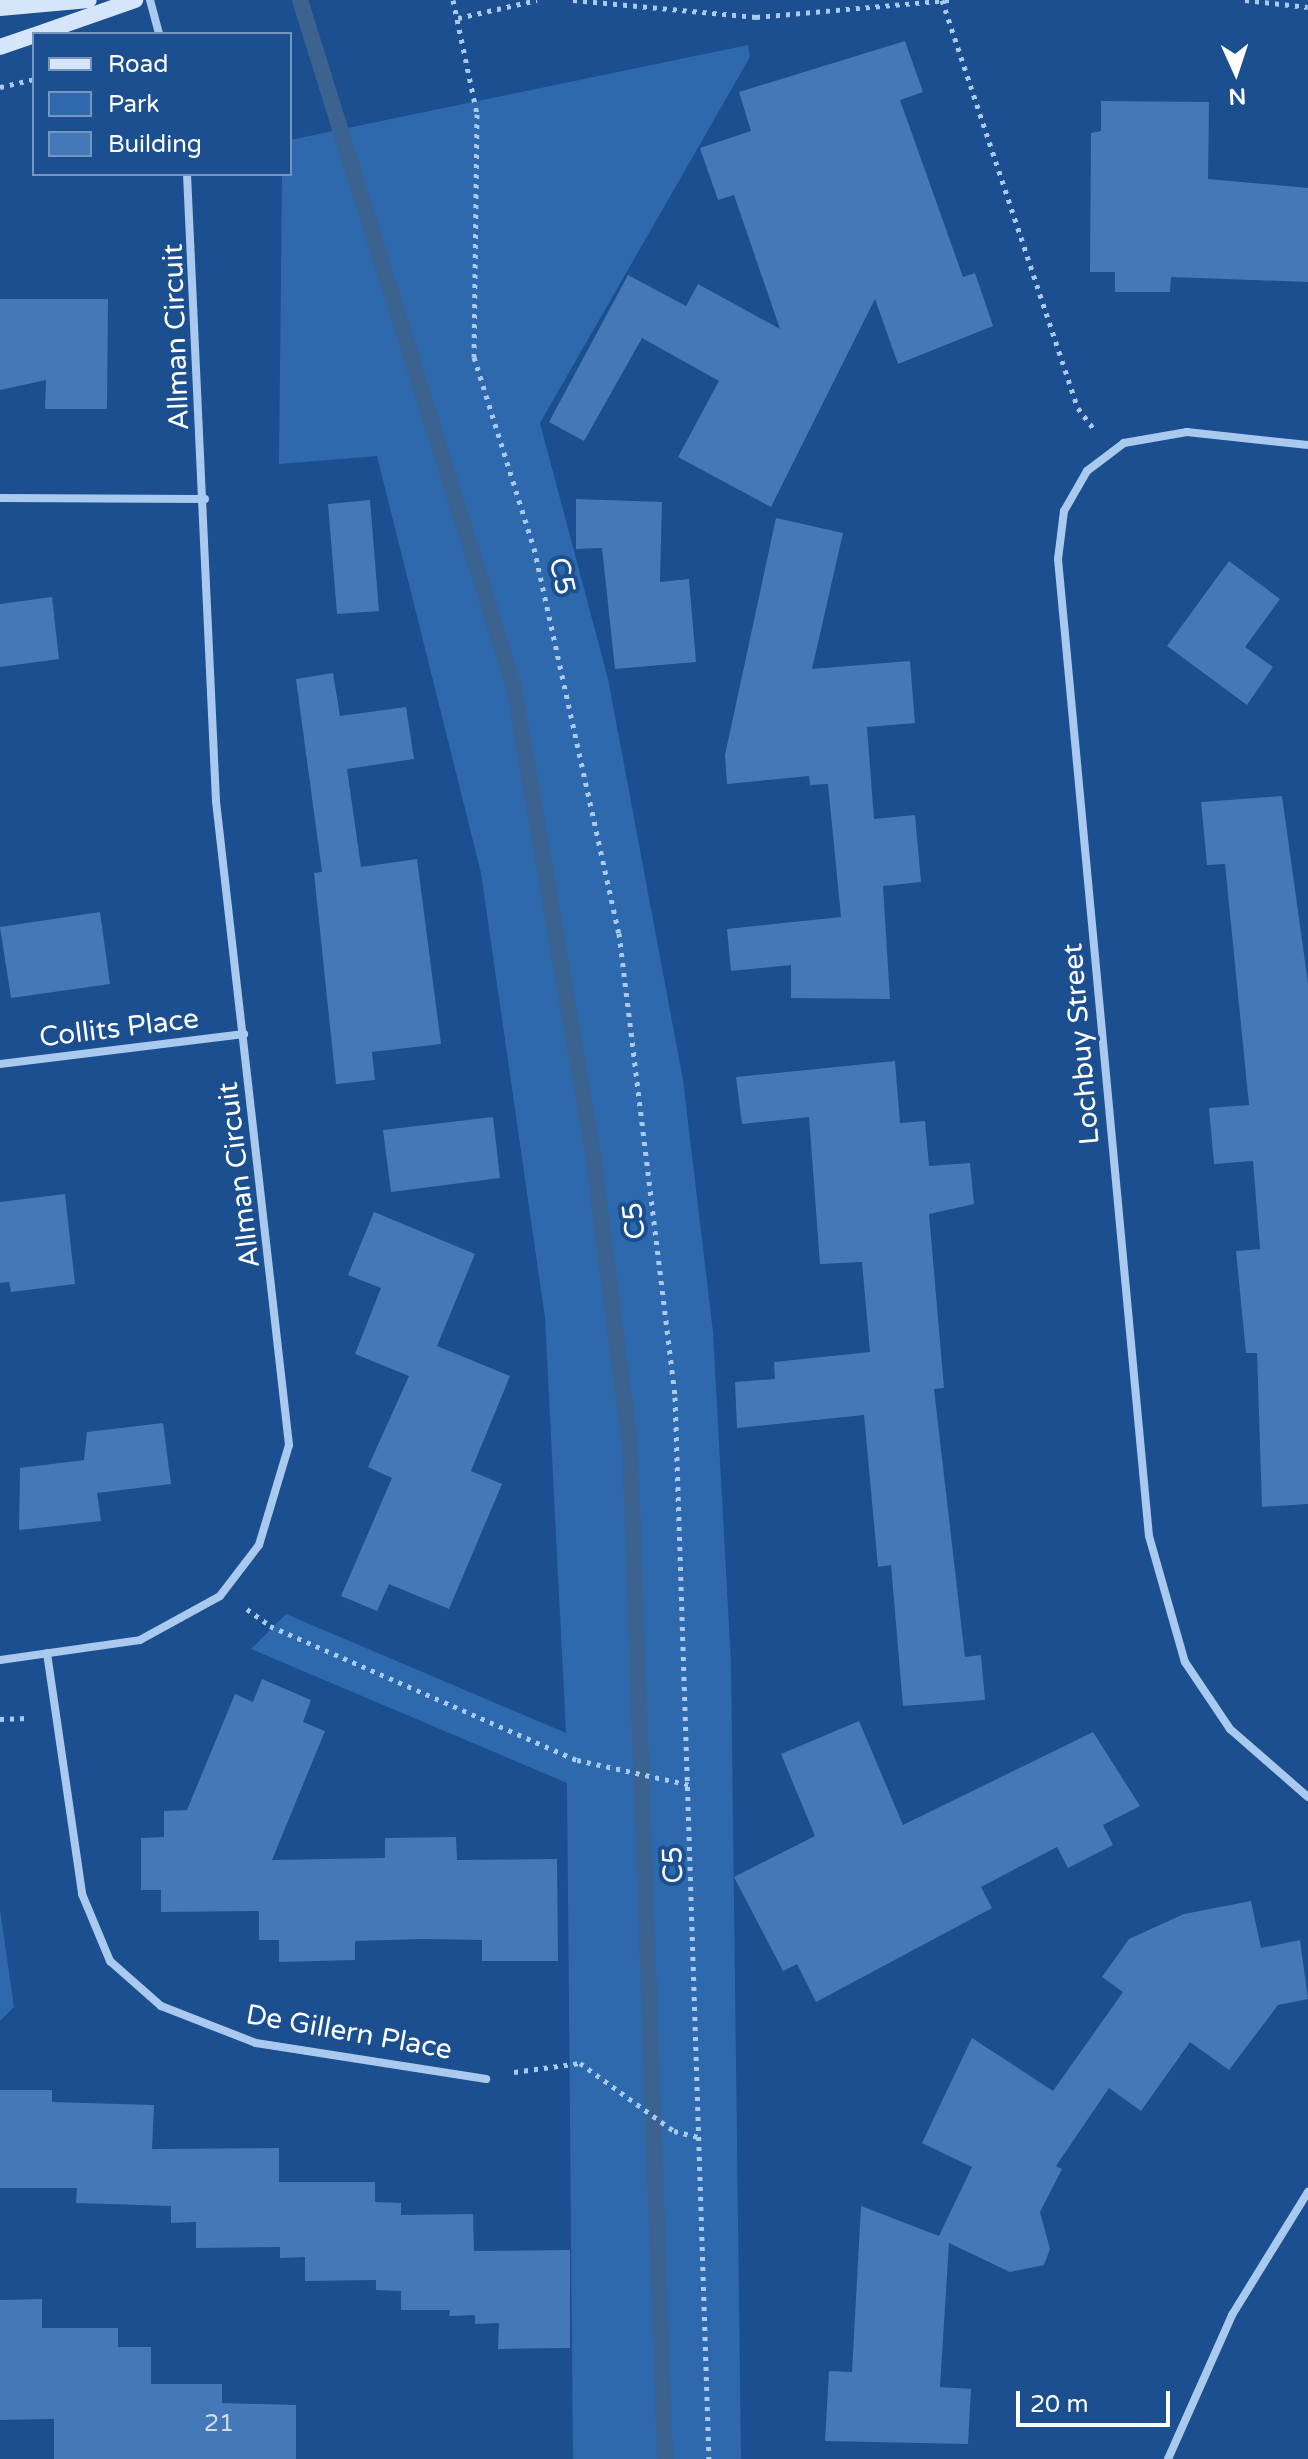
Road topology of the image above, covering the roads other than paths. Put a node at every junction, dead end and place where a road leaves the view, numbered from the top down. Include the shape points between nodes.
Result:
1 (89, 0) edge
2 (135, 0) edge
3 (150, 0) edge
4 (0, 8) edge
5 (44, 32) edge
6 (158, 32) edge
7 (32, 36) edge
8 (0, 47) edge
9 (187, 176) edge
10 (1308, 445) edge
11 (0, 498) edge
12 (205, 499) junction
13 (244, 1034) junction
14 (0, 1064) edge
15 (47, 1653) junction
16 (0, 1660) edge
17 (1308, 1797) edge
18 (486, 2079) road end
19 (1308, 2192) edge
20 (1168, 2459) edge

1 - 4 main road
2 - 5 main road
3 - 6 street
7 - 8 main road
9 - 12 street, Allman Circuit
10 - 17 street, Lochbuy Street via 1187,432 1144,435 1087,471 1064,511 1058,559 1149,1536 1185,1662 1230,1729
11 - 12 street
12 - 13 street, Allman Circuit via 216,801
13 - 14 street, Collits Place
13 - 15 street, Allman Circuit via 289,1445 259,1545 224,1591 168,1631
15 - 16 street, Allman Circuit
15 - 18 street, De Gillern Place via 82,1894 110,1961 161,2006 256,2043
19 - 20 street via 1232,2315 1185,2408

